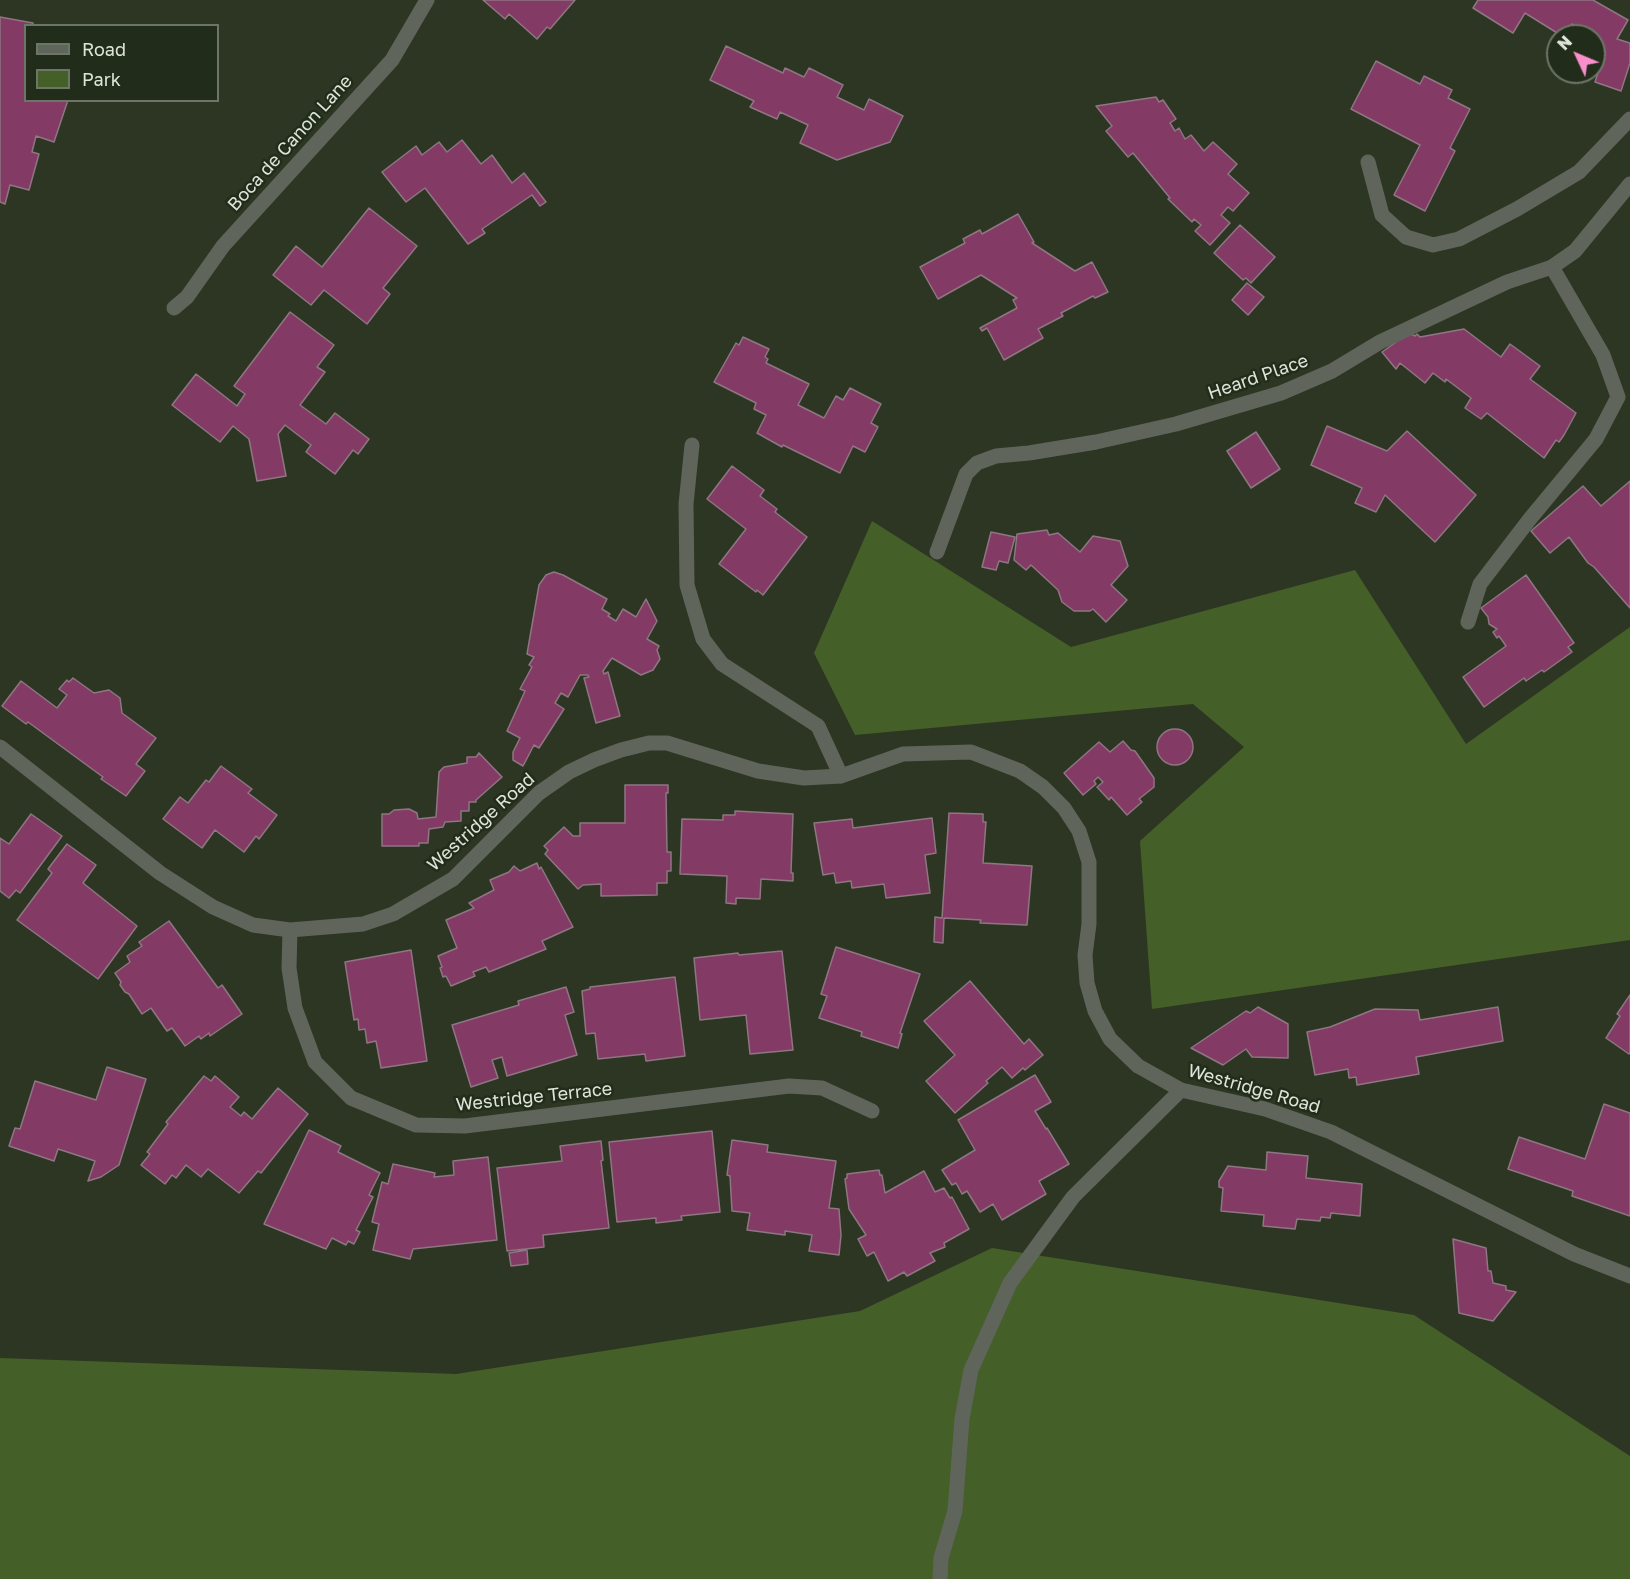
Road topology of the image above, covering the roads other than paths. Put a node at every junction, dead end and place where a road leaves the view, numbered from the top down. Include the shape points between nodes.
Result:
1 (427, 0) edge
2 (1630, 119) edge
3 (1368, 162) dead end
4 (1630, 184) edge
5 (1552, 267) junction
6 (174, 308) dead end
7 (692, 445) dead end
8 (937, 552) dead end
9 (1468, 622) dead end
10 (0, 747) edge
11 (841, 776) junction
12 (290, 930) junction
13 (1181, 1090) junction
14 (872, 1111) dead end
15 (1630, 1276) edge
16 (940, 1579) edge

1 - 6 street, Boca de Canon Lane via 392,60 223,246 187,297
2 - 3 street via 1579,172 1459,239 1433,245 1406,237 1382,215
4 - 5 street, Heard Place via 1575,251
5 - 8 street, Heard Place via 1507,282 1281,393 1176,424 1096,442 996,456 977,463 966,474
5 - 9 street via 1603,355 1618,398 1596,439 1480,584
7 - 11 street via 686,504 687,585 703,639 722,664 818,726
10 - 12 street, Westridge Road via 160,873 213,907 253,925
11 - 12 street, Westridge Road via 783,776 667,743 621,750 570,772 547,788 453,879 393,914 363,924
11 - 13 street, Westridge Road via 903,753 971,752 1020,771 1043,787 1079,831 1089,862 1085,956 1095,1011 1110,1039 1138,1066
12 - 14 street, Westridge Terrace via 296,1008 315,1062 351,1098 416,1125 465,1126 789,1086 822,1088
13 - 15 street, Westridge Road via 1331,1131 1574,1254
13 - 16 street via 1073,1197 1010,1283 971,1370 962,1419 955,1511 941,1558

